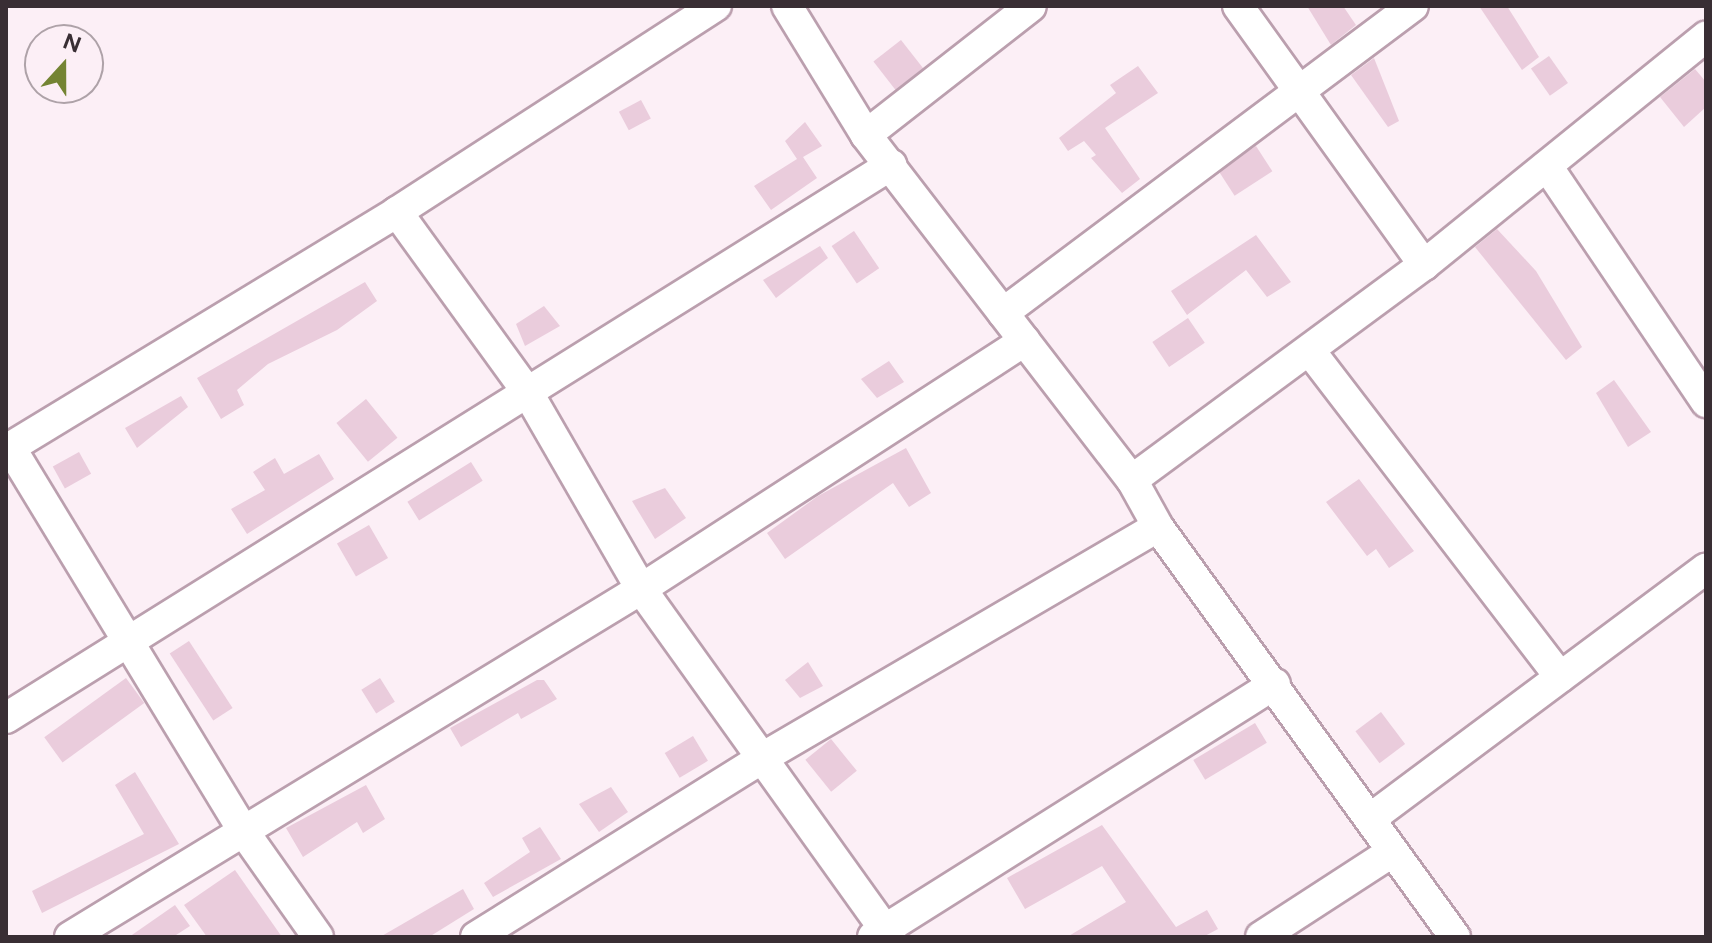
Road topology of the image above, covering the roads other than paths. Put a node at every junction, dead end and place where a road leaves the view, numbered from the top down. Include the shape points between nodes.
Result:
1 (716, 6) edge
2 (787, 6) edge
3 (1031, 6) edge
4 (1238, 6) edge
5 (1413, 6) edge
6 (1706, 37) edge
7 (1298, 92) junction
8 (866, 135) junction
9 (891, 165) junction
10 (1547, 166) junction
11 (397, 212) junction
12 (1424, 265) junction
13 (1003, 313) junction
14 (1025, 341) junction
15 (1310, 351) junction
16 (528, 393) junction
17 (1706, 402) edge
18 (8, 448) edge
19 (1132, 480) junction
20 (1158, 527) junction
21 (1706, 569) edge
22 (641, 589) junction
23 (131, 642) junction
24 (1560, 677) junction
25 (1275, 684) junction
26 (6, 718) edge
27 (762, 758) junction
28 (1370, 819) junction
29 (244, 832) junction
30 (1392, 852) junction
31 (883, 935) edge
32 (70, 937) edge
33 (318, 937) edge
34 (476, 937) edge
35 (1261, 937) edge
36 (1455, 937) edge

1 - 11 street
2 - 8 street
3 - 8 street
4 - 7 street
5 - 7 street
6 - 10 street
7 - 12 street
7 - 13 street
8 - 9 street
9 - 13 street
9 - 16 street
10 - 12 street
10 - 17 street
11 - 16 street
11 - 18 street
12 - 15 street
13 - 14 street
14 - 19 street
14 - 22 street
15 - 19 street
15 - 24 street
16 - 22 street
16 - 23 street
18 - 23 street
19 - 20 street
20 - 25 street
20 - 27 street
21 - 24 street
22 - 27 street
22 - 29 street
23 - 26 street
23 - 29 street
24 - 28 street
25 - 28 street
25 - 31 street
27 - 31 street
27 - 34 street
28 - 30 street
29 - 32 street
29 - 33 street
30 - 35 street
30 - 36 street

